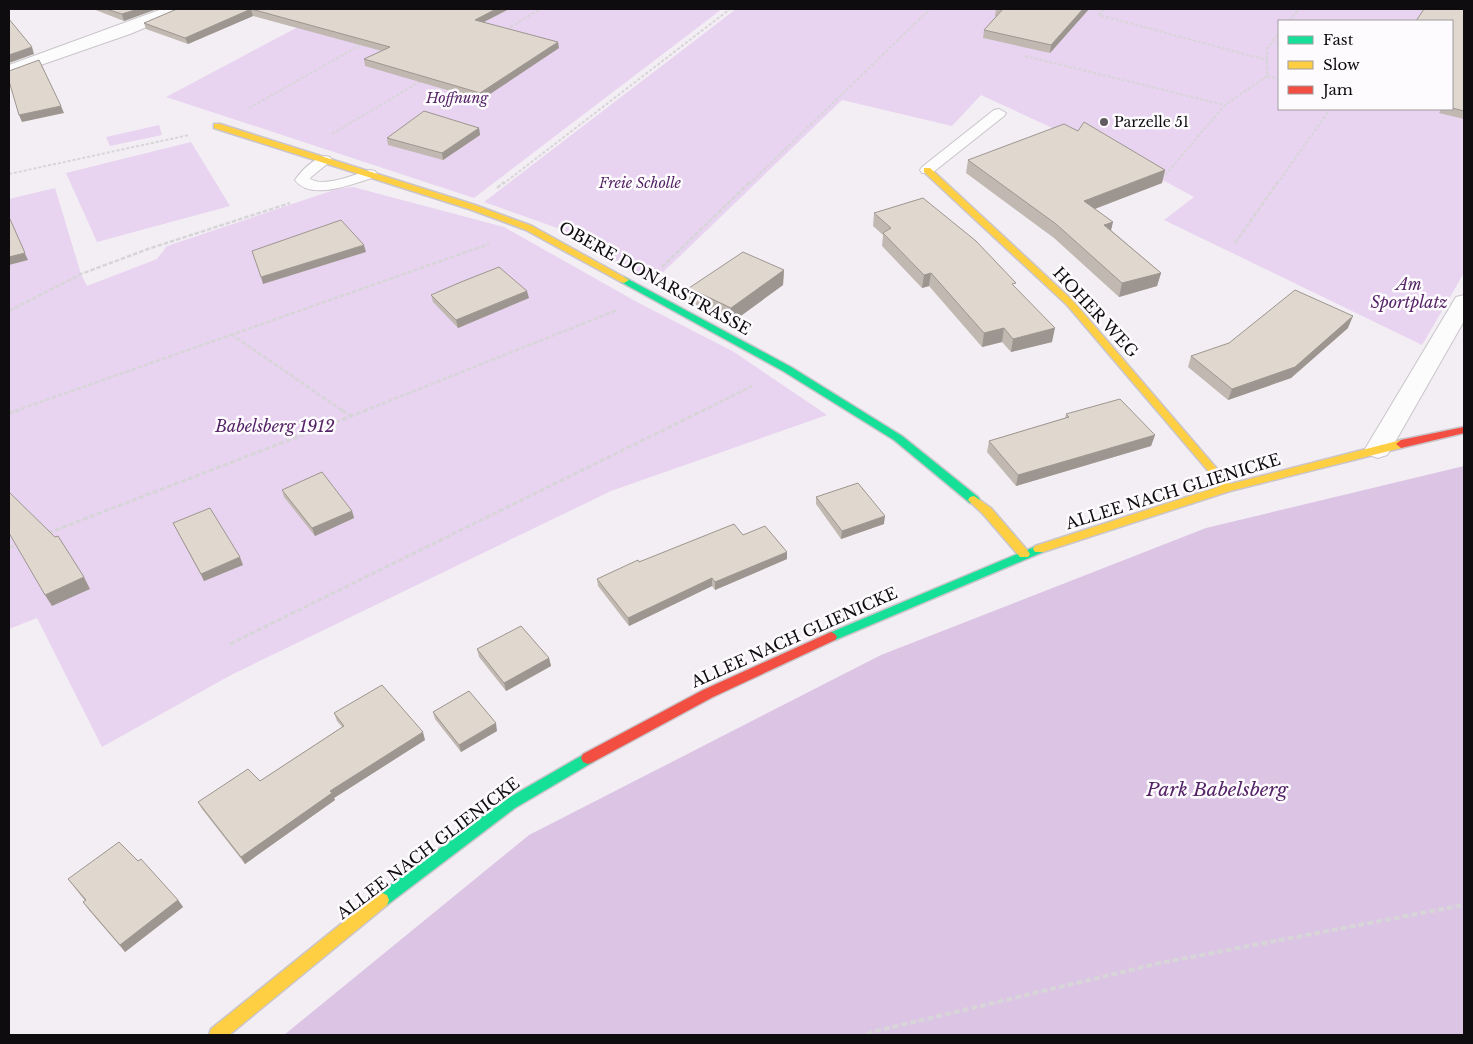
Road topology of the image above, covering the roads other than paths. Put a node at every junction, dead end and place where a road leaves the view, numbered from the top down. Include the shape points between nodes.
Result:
1 (176, 9) edge
2 (9, 71) edge
3 (999, 113) dead end
4 (217, 126) road end
5 (326, 160) junction
6 (927, 170) joint
7 (370, 174) junction
8 (1464, 302) edge
9 (1464, 430) edge
10 (1378, 449) junction
11 (1228, 488) junction
12 (1024, 554) junction
13 (217, 1035) edge

1 - 2 street
3 - 6 lane
4 - 5 street, OBERE DONARSTRASSE
5 - 7 street, OBERE DONARSTRASSE
5 - 7 lane via 302,180 312,186 332,185
6 - 11 street, HOHER WEG via 1070,303
7 - 12 street, OBERE DONARSTRASSE via 529,228 787,369 898,438 987,511
8 - 10 street
9 - 10 street, ALLEE NACH GLIENICKE
10 - 11 street, ALLEE NACH GLIENICKE
11 - 12 street, ALLEE NACH GLIENICKE
12 - 13 street, ALLEE NACH GLIENICKE via 768,664 647,724 516,800 385,898

